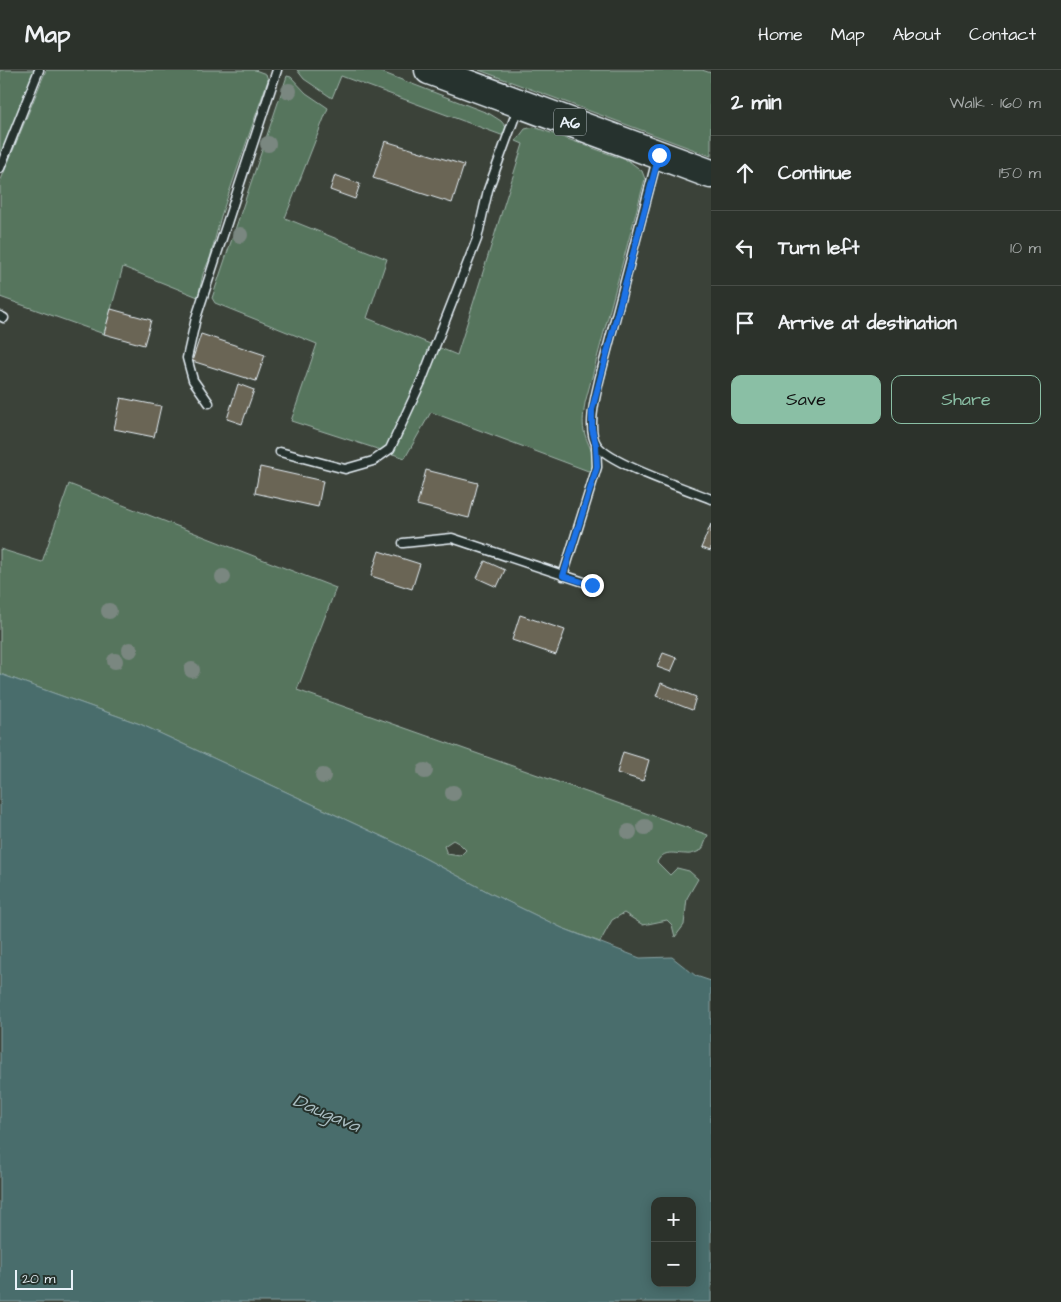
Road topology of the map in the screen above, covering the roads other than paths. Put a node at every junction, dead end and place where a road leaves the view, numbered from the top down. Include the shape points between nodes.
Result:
1 (39, 70) edge
2 (276, 70) edge
3 (429, 70) edge
4 (520, 103) junction
5 (659, 155) junction
6 (0, 168) edge
7 (711, 174) edge
8 (210, 404) dead end
9 (596, 445) junction
10 (280, 452) dead end
11 (711, 499) edge
12 (403, 543) dead end
13 (563, 576) junction
14 (592, 585) dead end

1 - 6 lane
2 - 8 lane via 196,318 187,358 193,380
3 - 4 highway, A6
4 - 5 highway, A6
4 - 10 lane via 488,190 478,239 421,382 390,449 373,461 345,469
5 - 7 highway, A6
5 - 9 lane via 592,410
9 - 11 lane via 616,461
9 - 13 lane via 597,467
12 - 13 lane via 452,538
13 - 14 lane

